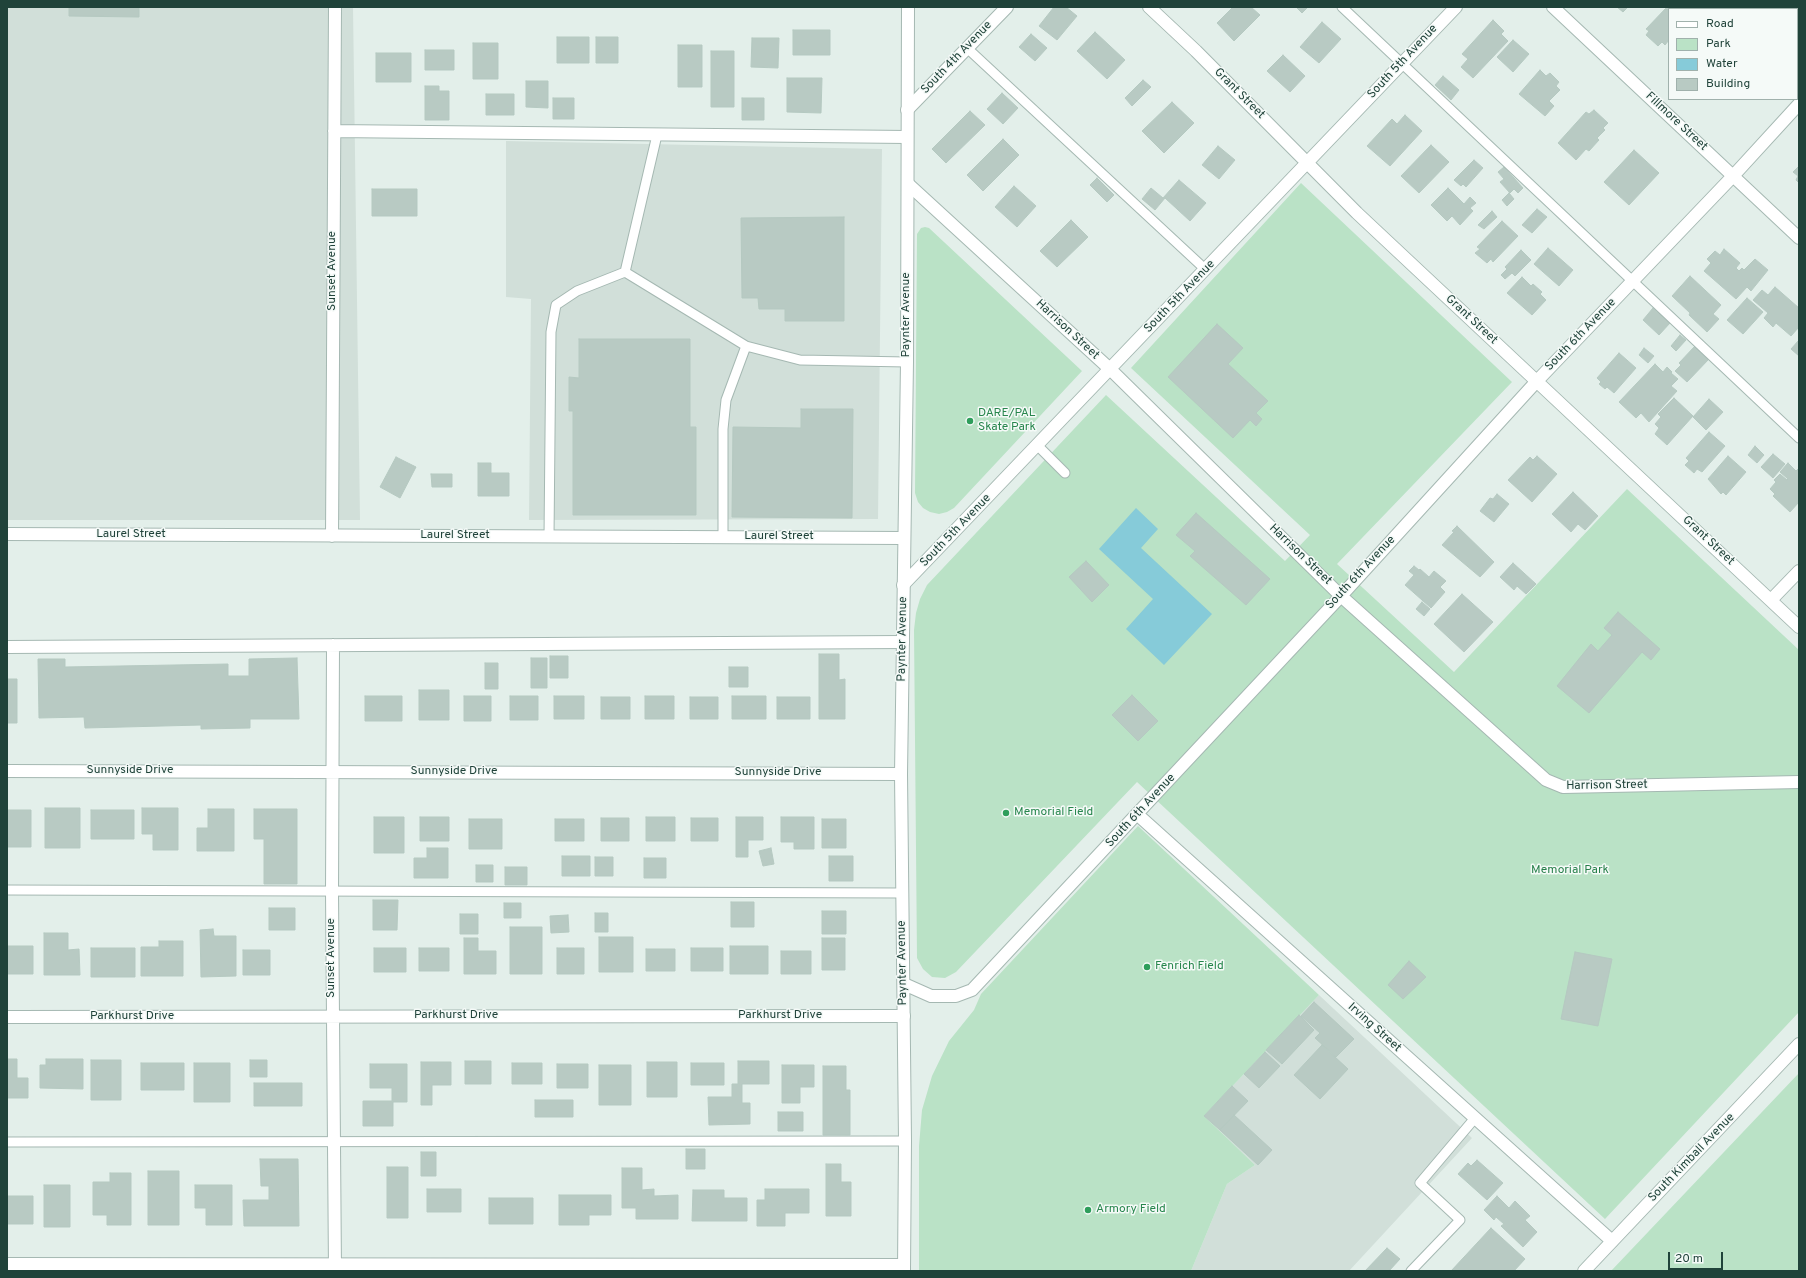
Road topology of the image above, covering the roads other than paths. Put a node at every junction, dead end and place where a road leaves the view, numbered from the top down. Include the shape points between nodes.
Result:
1 (335, 7) edge
2 (908, 7) edge
3 (1007, 7) edge
4 (1149, 7) edge
5 (1342, 7) edge
6 (1456, 7) edge
7 (1553, 7) edge
8 (967, 48) junction
9 (1402, 64) junction
10 (1799, 104) edge
11 (907, 110) junction
12 (334, 131) junction
13 (657, 134) junction
14 (907, 137) junction
15 (1308, 163) junction
16 (1734, 175) junction
17 (908, 184) junction
18 (1799, 238) edge
19 (1206, 270) junction
20 (625, 272) junction
21 (1633, 282) junction
22 (746, 346) junction
23 (907, 362) junction
24 (1110, 370) junction
25 (1536, 382) junction
26 (1799, 438) edge
27 (1037, 445) junction
28 (1065, 473) dead end
29 (7, 534) edge
30 (332, 536) junction
31 (550, 537) junction
32 (723, 537) junction
33 (904, 538) junction
34 (1799, 571) edge
35 (903, 586) junction
36 (1341, 596) junction
37 (1771, 600) junction
38 (1799, 627) edge
39 (903, 642) junction
40 (333, 645) junction
41 (7, 646) edge
42 (7, 771) edge
43 (333, 772) junction
44 (901, 774) junction
45 (1799, 782) edge
46 (1138, 814) junction
47 (7, 890) edge
48 (332, 892) junction
49 (902, 893) junction
50 (904, 984) junction
51 (333, 1016) junction
52 (904, 1016) junction
53 (7, 1017) edge
54 (1799, 1044) edge
55 (1476, 1118) junction
56 (905, 1141) junction
57 (7, 1142) edge
58 (333, 1142) junction
59 (1612, 1241) junction
60 (7, 1264) edge
61 (334, 1268) edge
62 (904, 1268) edge
63 (1411, 1271) edge
64 (1584, 1271) edge

1 - 12 street, Sunset Avenue
2 - 11 street, Paynter Avenue
3 - 8 street, South 4th Avenue
4 - 15 street, Grant Street
5 - 9 lane
6 - 9 street, South 5th Avenue
7 - 16 street, Fillmore Street
8 - 11 street, South 4th Avenue
8 - 19 lane
9 - 15 street, South 5th Avenue
9 - 21 lane
10 - 16 street, South 6th Avenue
11 - 14 street, Paynter Avenue
12 - 13 street
12 - 30 street, Sunset Avenue
13 - 14 street
13 - 20 lane
14 - 17 street, Paynter Avenue
15 - 19 street, South 5th Avenue
15 - 25 street, Grant Street
16 - 18 street, Fillmore Street
16 - 21 street, South 6th Avenue
17 - 23 street, Paynter Avenue
17 - 24 street, Harrison Street
19 - 24 street, South 5th Avenue
20 - 22 lane
20 - 31 lane via 577,291 556,305 551,332
21 - 25 street, South 6th Avenue
21 - 26 lane
22 - 23 lane via 800,360
22 - 32 lane via 726,400 723,429
23 - 33 street, Paynter Avenue
24 - 27 street, South 5th Avenue
24 - 36 street, Harrison Street
25 - 36 street, South 6th Avenue
25 - 37 street, Grant Street
27 - 28 lane
27 - 35 street, South 5th Avenue
29 - 30 street, Laurel Street
30 - 31 street, Laurel Street
31 - 32 street, Laurel Street
32 - 33 street, Laurel Street
33 - 35 street, Paynter Avenue
34 - 37 street
35 - 39 street, Paynter Avenue
36 - 45 street, Harrison Street via 1546,780 1563,787
36 - 46 street, South 6th Avenue
37 - 38 street, Grant Street
39 - 40 street
39 - 44 street, Paynter Avenue
40 - 41 street
40 - 43 street, Sunset Avenue
42 - 43 street, Sunnyside Drive
43 - 44 street, Sunnyside Drive
43 - 48 street, Sunset Avenue
44 - 49 street, Paynter Avenue
46 - 50 street, South 6th Avenue via 972,990 956,996 932,996
46 - 55 street, Irving Street
47 - 48 lane
48 - 49 lane
48 - 51 street, Sunset Avenue
49 - 50 street, Paynter Avenue
50 - 52 street, Paynter Avenue
51 - 52 street, Parkhurst Drive
51 - 53 street, Parkhurst Drive
51 - 58 street, Sunset Avenue
52 - 56 street, Paynter Avenue
54 - 59 street, South Kimball Avenue
55 - 59 street, Irving Street
55 - 63 lane via 1420,1183 1460,1220
56 - 58 lane
56 - 62 street, Paynter Avenue
57 - 58 lane
58 - 61 street, Sunset Avenue
59 - 64 street, South Kimball Avenue
60 - 61 street
61 - 62 street

